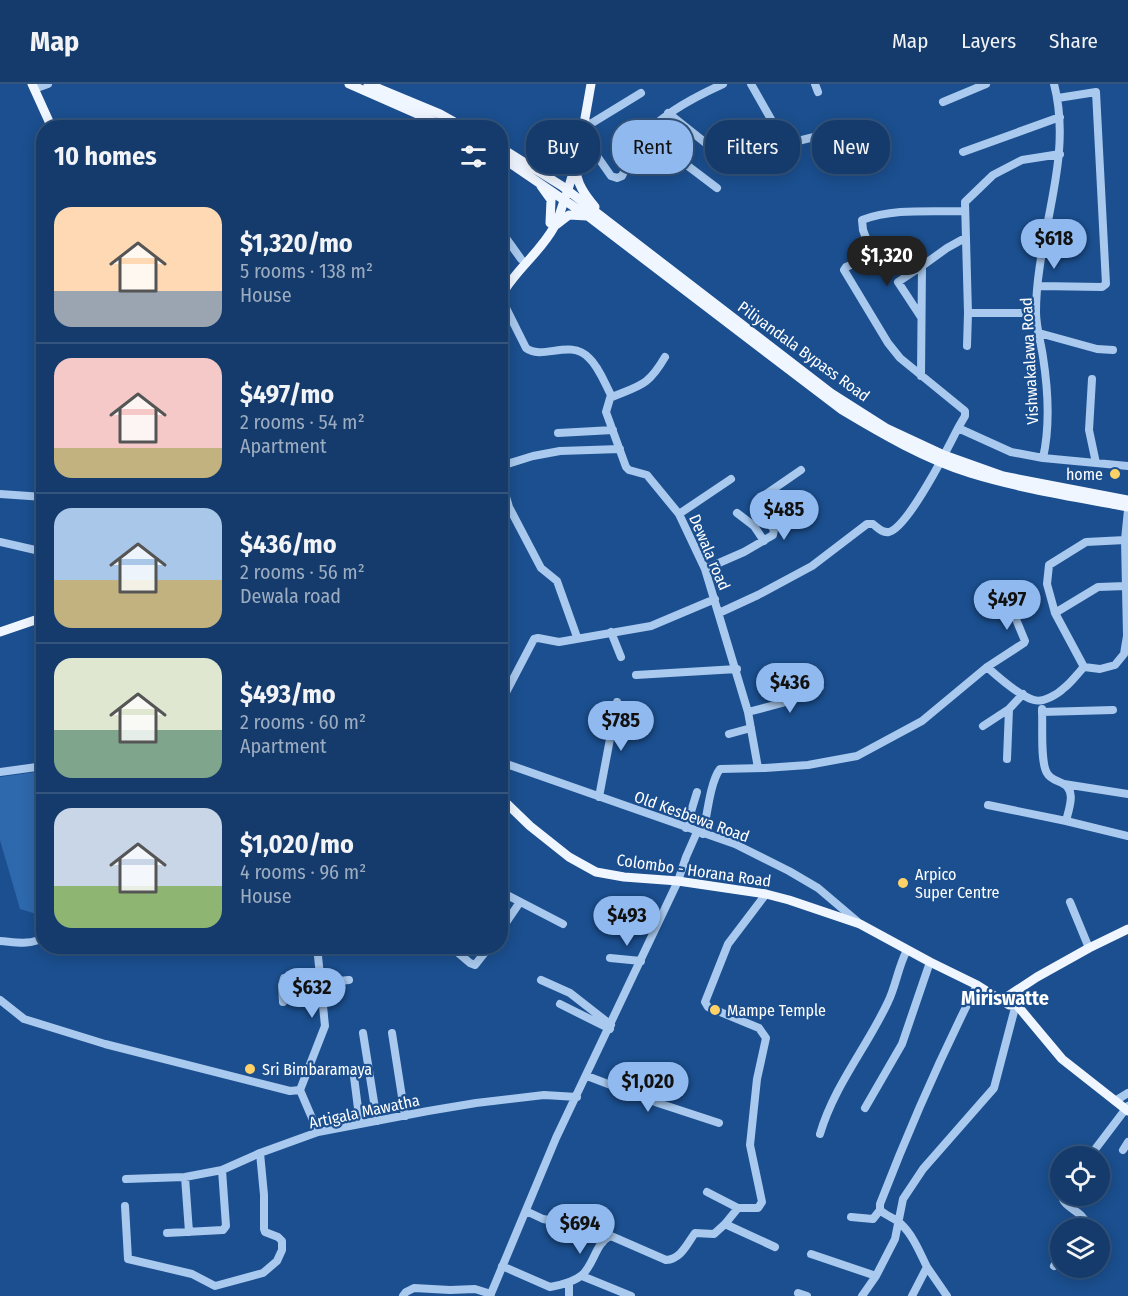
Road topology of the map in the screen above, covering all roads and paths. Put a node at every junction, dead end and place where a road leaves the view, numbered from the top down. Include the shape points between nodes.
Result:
1 (48, 84) edge
2 (349, 84) edge
3 (368, 84) edge
4 (591, 84) edge
5 (723, 84) edge
6 (751, 84) edge
7 (986, 84) edge
8 (1054, 84) edge
9 (33, 86) edge
10 (641, 93) dead end
11 (1058, 98) junction
12 (943, 102) dead end
13 (668, 113) junction
14 (1060, 117) junction
15 (48, 120) edge
16 (431, 120) edge
17 (451, 120) edge
18 (586, 120) edge
19 (598, 120) edge
20 (661, 120) edge
21 (812, 138) edge
22 (705, 142) edge
23 (508, 152) edge
24 (963, 152) dead end
25 (1060, 154) junction
26 (508, 162) edge
27 (526, 163) edge
28 (600, 163) edge
29 (693, 170) edge
30 (540, 174) edge
31 (569, 174) edge
32 (577, 174) edge
33 (623, 174) edge
34 (537, 181) junction
35 (717, 188) dead end
36 (563, 193) junction
37 (964, 211) junction
38 (589, 217) junction
39 (604, 219) junction
40 (551, 226) junction
41 (965, 238) junction
42 (508, 241) edge
43 (521, 259) junction
44 (922, 266) junction
45 (508, 274) edge
46 (508, 286) edge
47 (1038, 286) junction
48 (508, 311) edge
49 (968, 313) junction
50 (1036, 314) junction
51 (922, 318) junction
52 (1040, 333) junction
53 (967, 346) dead end
54 (1113, 350) dead end
55 (665, 357) dead end
56 (921, 376) junction
57 (1092, 379) dead end
58 (612, 398) junction
59 (958, 429) junction
60 (613, 430) junction
61 (558, 433) dead end
62 (620, 449) junction
63 (1043, 458) junction
64 (943, 459) junction
65 (1096, 463) junction
66 (508, 464) edge
67 (1128, 466) edge
68 (801, 470) dead end
69 (731, 479) dead end
70 (0, 494) edge
71 (36, 496) edge
72 (1128, 500) edge
73 (508, 504) edge
74 (1128, 508) edge
75 (736, 513) dead end
76 (679, 514) junction
77 (1125, 540) junction
78 (764, 541) junction
79 (0, 542) edge
80 (36, 550) edge
81 (705, 569) junction
82 (1126, 586) junction
83 (716, 599) junction
84 (1013, 612) dead end
85 (719, 613) junction
86 (1055, 613) junction
87 (36, 619) edge
88 (0, 632) edge
89 (611, 632) junction
90 (577, 638) junction
91 (621, 657) dead end
92 (987, 667) junction
93 (1084, 667) junction
94 (736, 669) junction
95 (636, 675) dead end
96 (820, 687) dead end
97 (508, 689) edge
98 (1023, 694) junction
99 (1043, 700) junction
100 (617, 702) dead end
101 (1009, 709) junction
102 (1113, 710) dead end
103 (748, 712) junction
104 (1042, 712) junction
105 (983, 726) dead end
106 (751, 728) junction
107 (729, 734) dead end
108 (1007, 759) dead end
109 (508, 764) edge
110 (36, 767) edge
111 (759, 768) junction
112 (0, 772) edge
113 (1064, 784) junction
114 (697, 792) dead end
115 (1128, 794) edge
116 (599, 797) junction
117 (508, 805) edge
118 (988, 805) dead end
119 (1066, 821) junction
120 (686, 828) junction
121 (700, 833) junction
122 (1128, 837) edge
123 (678, 881) junction
124 (766, 894) junction
125 (508, 896) edge
126 (520, 902) junction
127 (1070, 902) dead end
128 (508, 920) edge
129 (563, 924) dead end
130 (860, 924) junction
131 (1128, 929) edge
132 (0, 941) edge
133 (36, 942) edge
134 (1089, 948) junction
135 (907, 950) junction
136 (318, 954) edge
137 (461, 954) edge
138 (484, 954) edge
139 (610, 958) dead end
140 (641, 961) junction
141 (930, 962) junction
142 (320, 976) junction
143 (349, 980) dead end
144 (541, 980) dead end
145 (977, 985) junction
146 (0, 1000) edge
147 (1002, 1000) junction
148 (283, 1002) dead end
149 (560, 1004) dead end
150 (1016, 1004) junction
151 (610, 1027) junction
152 (363, 1033) dead end
153 (392, 1033) dead end
154 (353, 1069) dead end
155 (587, 1076) junction
156 (300, 1090) junction
157 (1128, 1093) edge
158 (577, 1097) junction
159 (1115, 1101) junction
160 (865, 1108) dead end
161 (1127, 1109) edge
162 (405, 1116) junction
163 (377, 1121) junction
164 (719, 1123) dead end
165 (360, 1124) junction
166 (318, 1132) junction
167 (820, 1134) dead end
168 (1128, 1142) edge
169 (1098, 1146) edge
170 (1122, 1150) dead end
171 (260, 1153) junction
172 (222, 1170) junction
173 (186, 1177) junction
174 (126, 1179) dead end
175 (708, 1192) dead end
176 (125, 1206) dead end
177 (1069, 1206) edge
178 (738, 1208) junction
179 (880, 1210) junction
180 (526, 1211) junction
181 (851, 1216) dead end
182 (1085, 1218) edge
183 (900, 1222) junction
184 (725, 1224) junction
185 (189, 1232) junction
186 (167, 1233) dead end
187 (603, 1242) junction
188 (775, 1247) dead end
189 (811, 1254) dead end
190 (502, 1266) junction
191 (927, 1267) junction
192 (582, 1276) junction
193 (876, 1276) junction
194 (569, 1282) junction
195 (798, 1293) dead end
196 (491, 1295) edge
197 (403, 1296) edge
198 (569, 1296) edge
199 (631, 1296) edge
200 (807, 1296) edge
201 (862, 1296) edge
202 (912, 1296) edge
203 (947, 1296) edge

1 - 9 street
2 - 16 main road
3 - 17 main road
4 - 18 main road
5 - 13 street
6 - 21 street via 784,142
7 - 12 street
8 - 11 street, Vishwakalawa Road
9 - 15 main road
10 - 19 street
11 - 14 street, Vishwakalawa Road
11 - 47 street via 1096,92 1106,284
13 - 20 street
13 - 22 street
14 - 24 street
14 - 25 street, Vishwakalawa Road
23 - 27 main road, Piliyandala Bypass Road
25 - 37 street via 1022,160 993,175 970,195
25 - 47 street, Vishwakalawa Road
26 - 34 main road, Piliyandala Bypass Road
28 - 33 street via 611,176
29 - 35 street
30 - 36 main road, Piliyandala Bypass Road
31 - 36 main road
32 - 39 main road via 584,194
34 - 36 main road, Piliyandala Bypass Road
34 - 40 main road via 550,200
36 - 38 main road, Piliyandala Bypass Road
36 - 39 main road, Piliyandala Bypass Road
36 - 40 main road
37 - 41 street
37 - 56 street via 907,212 862,220 872,254 844,270 888,343
38 - 40 main road via 569,215
38 - 64 main road, Piliyandala Bypass Road via 842,410 886,436
39 - 64 main road, Piliyandala Bypass Road via 831,393
40 - 43 main road
40 - 46 main road
41 - 44 street
41 - 49 street
42 - 43 street
43 - 45 main road
44 - 51 street
44 - 51 street via 896,283
47 - 50 street, Vishwakalawa Road
48 - 58 street via 526,348 536,352 567,348 579,351 590,358
49 - 50 street
49 - 53 street
50 - 52 street, Vishwakalawa Road
51 - 56 street
52 - 54 street
52 - 63 street, Vishwakalawa Road via 1046,380
55 - 58 street via 644,384
56 - 59 street via 965,411
57 - 65 street via 1089,430
58 - 60 street, Dewala road via 606,412
59 - 63 street via 1011,452
59 - 64 street
60 - 61 street
60 - 62 street, Dewala road
62 - 66 street via 560,451
62 - 76 street, Dewala road via 626,467 647,475
63 - 65 street
64 - 72 main road, Piliyandala Bypass Road via 1003,476
64 - 74 main road, Piliyandala Bypass Road via 969,473
64 - 85 street via 896,529 887,533 867,524 812,566
65 - 67 street
68 - 78 street via 760,497 762,512 774,530
69 - 76 street
70 - 71 street
73 - 90 street via 541,568 557,581
74 - 77 street
75 - 78 street via 754,526
76 - 81 street, Dewala road
77 - 82 street
77 - 86 street via 1086,542 1049,565 1047,584
78 - 81 street
79 - 80 street
81 - 83 street, Dewala road
82 - 86 street via 1098,587
82 - 93 street via 1124,654 1115,665 1100,669
83 - 85 street, Dewala road
83 - 89 street via 651,626
84 - 92 street via 1025,641
85 - 94 street, Dewala road
86 - 93 street
87 - 88 main road
89 - 90 street
89 - 91 street
90 - 97 street via 559,642 534,639
92 - 98 street
92 - 111 street via 922,721 857,756
93 - 99 street via 1066,687
94 - 95 street
94 - 103 street, Dewala road
96 - 103 street
98 - 99 street
98 - 101 street
99 - 104 street
100 - 116 street
101 - 105 street
101 - 108 street
102 - 104 street
103 - 106 street, Dewala road
104 - 113 street via 1046,773
106 - 107 street
106 - 111 street, Dewala road
109 - 116 street, Old Kesbewa Road
110 - 112 street
111 - 121 street via 718,771
113 - 115 street
113 - 119 street via 1071,796
114 - 120 street
116 - 120 street, Old Kesbewa Road
117 - 123 main road, Colombo - Horana Road via 561,851 596,872
118 - 119 street
119 - 122 street
120 - 121 street, Old Kesbewa Road
121 - 123 street
121 - 130 street, Old Kesbewa Road via 735,844 789,870 818,888
123 - 124 main road, Colombo - Horana Road
123 - 140 street
124 - 130 main road, Colombo - Horana Road
124 - 178 street via 728,944 705,997 708,1007 759,1028 766,1038 750,1145 762,1202 758,1208
125 - 126 street
126 - 128 street
126 - 129 street
127 - 134 street
130 - 135 main road, Colombo - Horana Road
131 - 134 main road
132 - 133 street
134 - 147 main road
135 - 141 main road, Colombo - Horana Road
135 - 167 street via 889,1002 830,1106
136 - 142 street
137 - 138 street via 475,965
139 - 140 street
140 - 151 street
141 - 145 main road, Colombo - Horana Road
141 - 160 street via 902,1044
142 - 143 street
142 - 148 street via 284,978
142 - 156 street via 325,1026
144 - 151 street via 570,993
145 - 147 main road, Colombo - Horana Road
145 - 179 street via 900,1151
146 - 156 street via 24,1018 105,1044 290,1091
147 - 150 main road, Colombo - Horana Road
149 - 151 street
150 - 159 main road via 1062,1059
150 - 183 street via 994,1088 923,1168 903,1199
151 - 155 street
152 - 163 street
153 - 162 street
154 - 165 street
155 - 158 street
155 - 164 street
156 - 166 street
157 - 159 street
158 - 162 street, Artigala Mawatha via 533,1096
158 - 180 street
159 - 161 main road
161 - 169 street
162 - 163 street, Artigala Mawatha
163 - 165 street, Artigala Mawatha
165 - 166 street, Artigala Mawatha
166 - 171 street, Artigala Mawatha
168 - 170 street
171 - 172 street, Artigala Mawatha
171 - 176 street via 264,1229 282,1241 277,1261 260,1275 215,1286 192,1274 128,1259
172 - 173 street, Artigala Mawatha
172 - 185 street via 224,1230
173 - 174 street, Artigala Mawatha
173 - 185 street
175 - 178 street
177 - 182 street
178 - 184 street
179 - 181 street via 873,1220
179 - 183 street
180 - 187 street
180 - 190 street
183 - 191 street
183 - 193 street
184 - 187 street via 714,1234 695,1233 679,1256 671,1260 611,1236
184 - 188 street
185 - 186 street
187 - 192 street
189 - 193 street
190 - 194 street via 550,1287
190 - 196 street
191 - 202 street
191 - 203 street
192 - 194 street
192 - 199 street
193 - 201 street
194 - 198 street
195 - 200 street
196 - 197 street via 475,1289 414,1288

